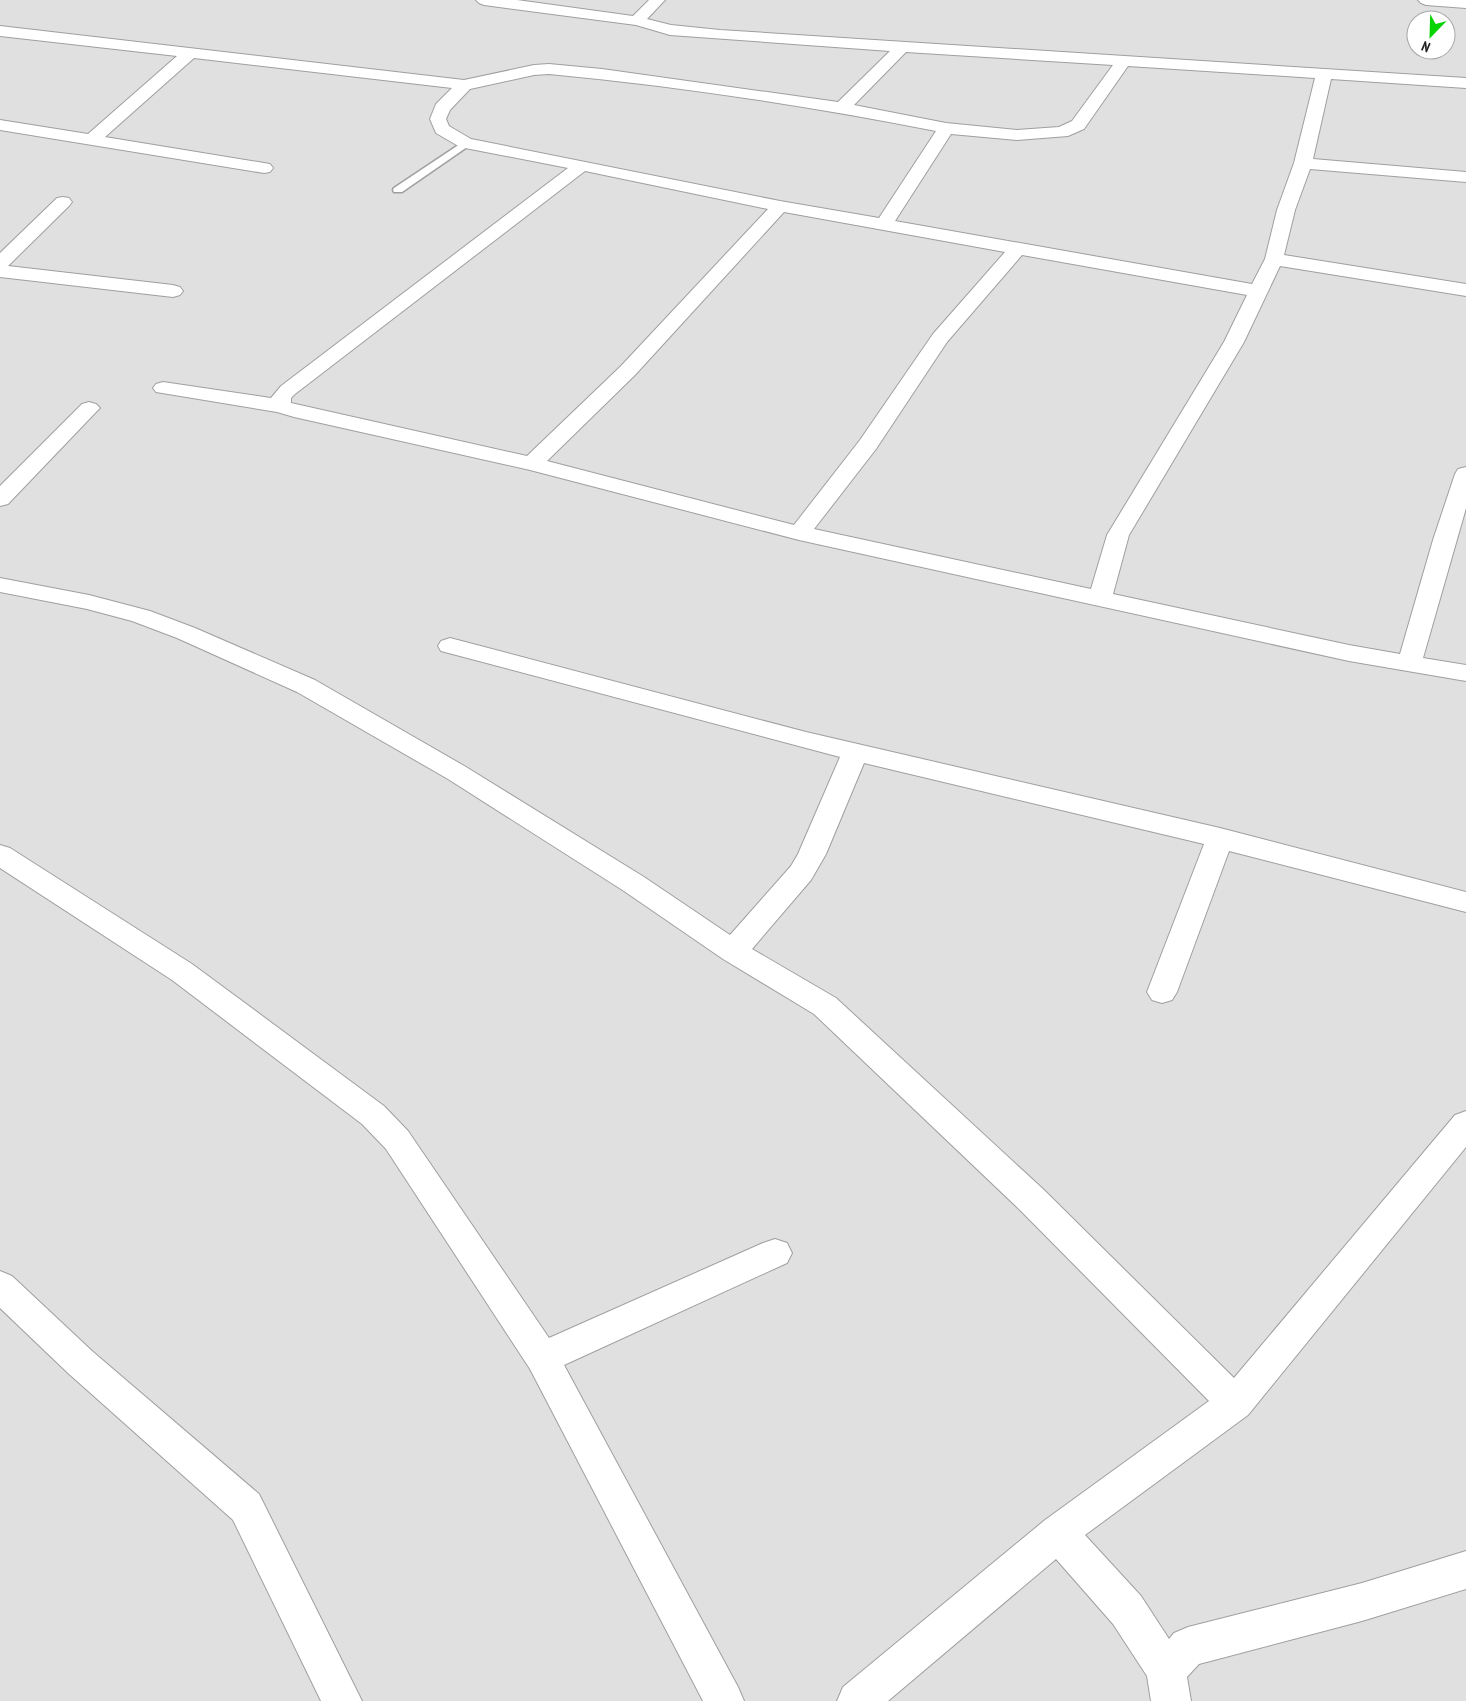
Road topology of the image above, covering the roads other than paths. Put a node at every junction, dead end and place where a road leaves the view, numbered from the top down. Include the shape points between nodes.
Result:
1 (484, 0) edge
2 (657, 0) edge
3 (1426, 0) edge
4 (1466, 2) edge
5 (637, 20) junction
6 (0, 31) edge
7 (901, 48) junction
8 (189, 54) junction
9 (1123, 62) junction
10 (1324, 75) junction
11 (1466, 83) edge
12 (464, 85) junction
13 (842, 108) junction
14 (0, 125) edge
15 (946, 128) junction
16 (90, 140) junction
17 (466, 143) junction
18 (1303, 163) junction
19 (582, 165) junction
20 (264, 168) dead end
21 (1466, 177) edge
22 (398, 190) dead end
23 (63, 202) dead end
24 (780, 206) junction
25 (884, 224) junction
26 (1017, 249) junction
27 (1274, 259) junction
28 (0, 264) edge
29 (0, 271) edge
30 (1466, 290) edge
31 (173, 291) dead end
32 (1257, 291) junction
33 (164, 388) dead end
34 (281, 406) junction
35 (89, 408) dead end
36 (532, 464) junction
37 (1466, 474) edge
38 (0, 499) edge
39 (799, 533) junction
40 (0, 585) edge
41 (1100, 598) junction
42 (450, 646) dead end
43 (1409, 664) junction
44 (1466, 673) edge
45 (855, 753) junction
46 (1220, 838) junction
47 (0, 855) edge
48 (1466, 902) edge
49 (733, 951) junction
50 (1162, 992) dead end
51 (1466, 1124) edge
52 (775, 1253) dead end
53 (0, 1286) edge
54 (542, 1358) junction
55 (1235, 1403) junction
56 (1058, 1533) junction
57 (1466, 1570) edge
58 (1169, 1686) edge
59 (342, 1701) edge
60 (724, 1701) edge
61 (857, 1701) edge

1 - 5 street
2 - 5 street
3 - 4 street
5 - 7 street via 670,30
6 - 8 street
7 - 9 street
7 - 13 street
8 - 12 street
8 - 16 street
9 - 10 street
9 - 15 street via 1078,125 1062,132 1017,134
10 - 11 street
10 - 18 street
12 - 13 street via 549,69
12 - 17 street via 442,108 438,119 442,130
13 - 15 street
14 - 16 street
15 - 25 street
16 - 20 street
17 - 19 street
17 - 22 lane
18 - 21 street
18 - 27 street via 1286,210
19 - 24 street
19 - 34 street via 288,390 281,397
23 - 28 street
24 - 25 street
24 - 36 street via 647,351
25 - 26 street
26 - 32 street
26 - 39 street via 940,338 868,444
27 - 30 street
27 - 32 street
29 - 31 street
32 - 41 street via 1234,342 1118,535
33 - 34 street
34 - 36 street
35 - 38 street
36 - 39 street
37 - 43 street
39 - 41 street
40 - 49 street via 89,602 141,616 306,686 465,778 634,884
41 - 43 street
42 - 45 street
43 - 44 street
45 - 46 street
45 - 49 street via 801,873
46 - 48 street
46 - 50 street
47 - 54 street via 182,972 373,1114 396,1140
49 - 55 street via 825,1006 1032,1200
51 - 55 street
52 - 54 street
53 - 59 street via 80,1362 246,1507
54 - 60 street
55 - 56 street
56 - 58 street via 1127,1610
56 - 61 street
57 - 58 street via 1362,1602 1188,1647

